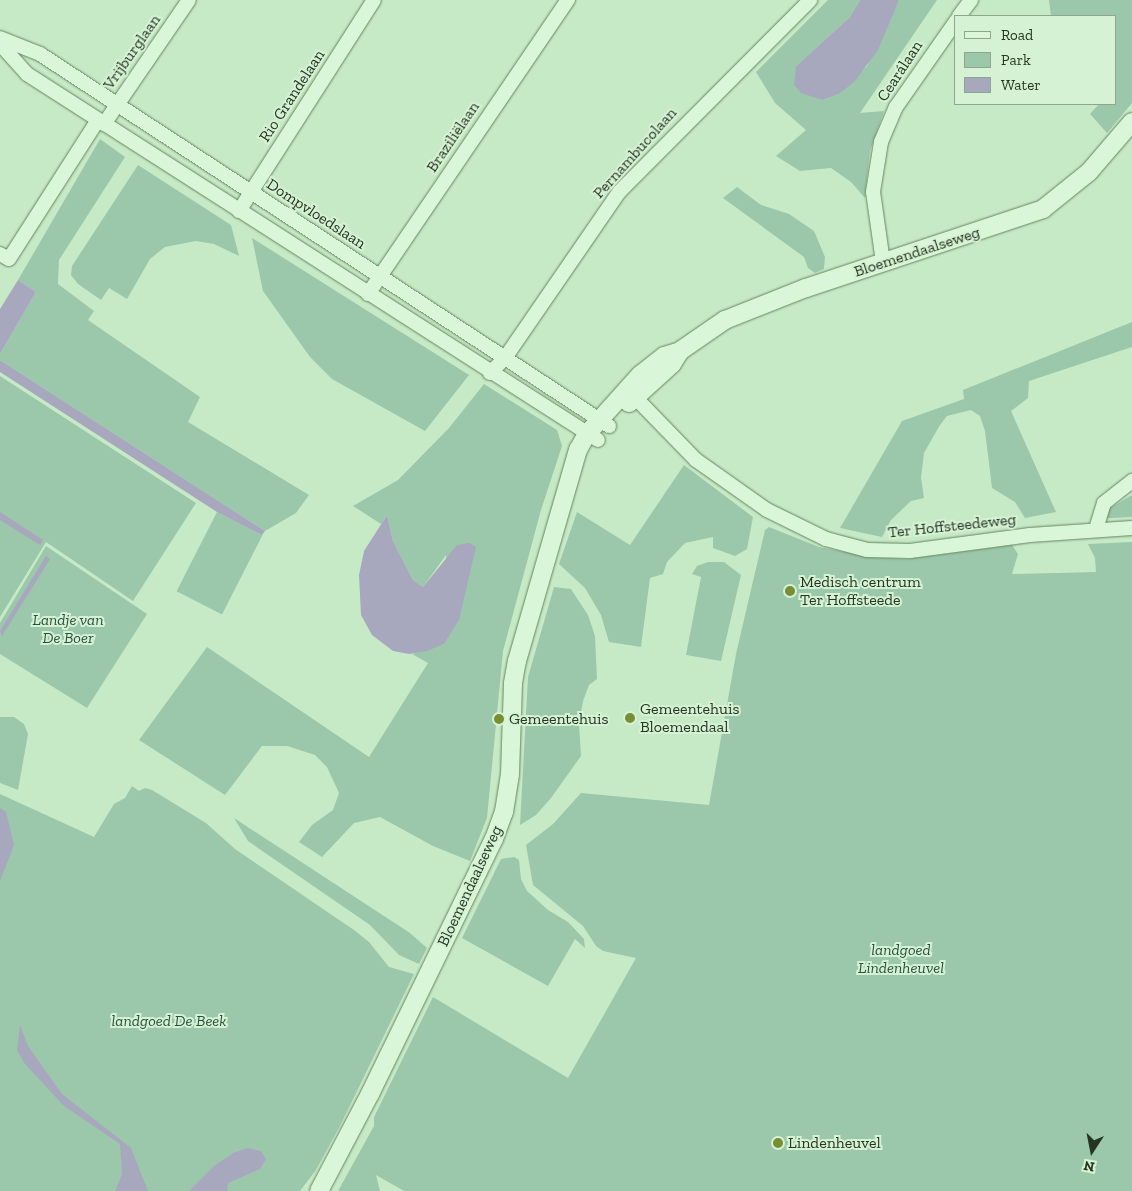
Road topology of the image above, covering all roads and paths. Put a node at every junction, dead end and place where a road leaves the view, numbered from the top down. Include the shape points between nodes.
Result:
1 (189, 0) edge
2 (374, 0) edge
3 (568, 0) edge
4 (810, 0) edge
5 (971, 0) edge
6 (961, 15) edge
7 (954, 24) edge
8 (0, 38) edge
9 (0, 44) edge
10 (117, 105) junction
11 (101, 122) junction
12 (1132, 122) edge
13 (251, 192) junction
14 (239, 211) junction
15 (0, 254) edge
16 (883, 262) junction
17 (380, 276) junction
18 (368, 294) junction
19 (504, 358) junction
20 (490, 373) junction
21 (630, 393) junction
22 (604, 422) junction
23 (592, 437) junction
24 (1132, 481) edge
25 (1132, 528) edge
26 (1096, 529) junction
27 (319, 1191) edge

1 - 10 street, Vrijburglaan
2 - 13 street, Rio Grandelaan
3 - 17 street, Braziliëlaan
4 - 19 street, Pernambucolaan via 619,192
5 - 6 street
7 - 16 street, Cearálaan via 896,107 881,142 873,192
8 - 10 street, Dompvloedslaan via 40,54
9 - 11 street via 27,74
10 - 11 street, Vrijburglaan
10 - 13 street, Dompvloedslaan
11 - 14 street
11 - 15 street via 9,259
12 - 16 street, Bloemendaalseweg via 1089,172 1043,209
13 - 14 street, Rio Grandelaan
13 - 17 street, Dompvloedslaan
14 - 18 street
16 - 21 street, Bloemendaalseweg via 725,320 680,351 664,356
17 - 18 street, Braziliëlaan
17 - 19 street, Dompvloedslaan
18 - 20 street
19 - 20 street, Pernambucolaan
19 - 22 street, Dompvloedslaan
20 - 23 street
21 - 22 street, Bloemendaalseweg
21 - 26 street, Ter Hoffsteedeweg via 696,460 767,510 826,538 867,550 910,551
22 - 23 street, Bloemendaalseweg
23 - 27 street, Bloemendaalseweg via 574,472 517,661 513,683 510,774 504,812 494,839 370,1094
24 - 26 street via 1104,503
25 - 26 street, Ter Hoffsteedeweg

